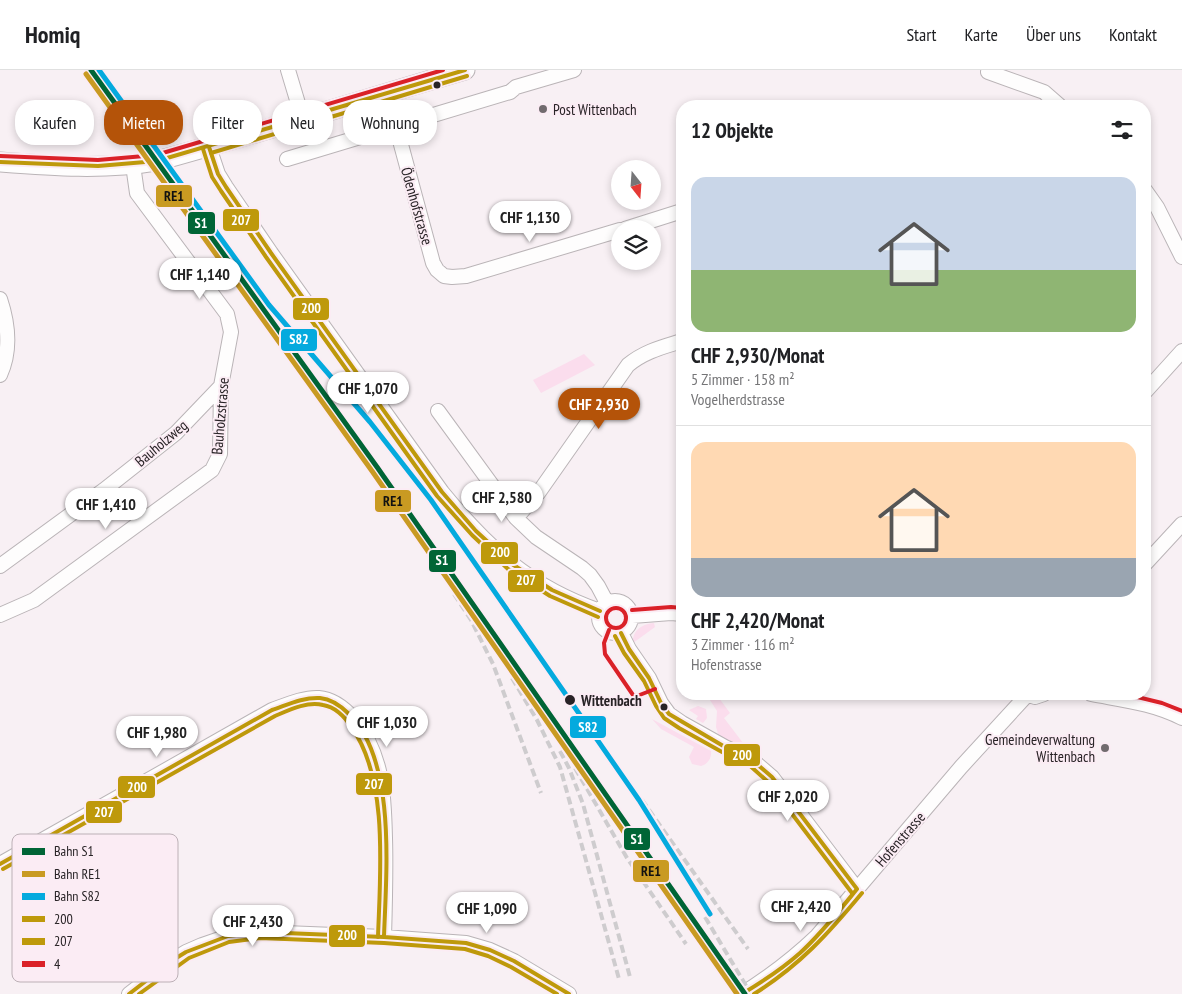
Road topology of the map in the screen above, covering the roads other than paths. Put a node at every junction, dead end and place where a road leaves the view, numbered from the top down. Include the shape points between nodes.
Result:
1 (288, 70) edge
2 (465, 70) edge
3 (574, 70) edge
4 (988, 72) dead end
5 (297, 100) edge
6 (1053, 100) edge
7 (333, 111) edge
8 (437, 114) edge
9 (272, 129) edge
10 (343, 142) edge
11 (401, 145) edge
12 (209, 147) junction
13 (287, 159) dead end
14 (0, 162) edge
15 (133, 165) junction
16 (1151, 198) edge
17 (676, 213) edge
18 (653, 220) edge
19 (611, 233) edge
20 (1182, 257) edge
21 (0, 299) edge
22 (676, 343) edge
23 (1182, 352) edge
24 (0, 375) edge
25 (1151, 385) edge
26 (221, 386) junction
27 (438, 411) dead end
28 (516, 518) junction
29 (1182, 524) edge
30 (1151, 558) edge
31 (0, 566) edge
32 (604, 607) junction
33 (676, 613) edge
34 (0, 616) edge
35 (632, 616) junction
36 (621, 633) junction
37 (1021, 700) edge
38 (1126, 700) edge
39 (1182, 718) edge
40 (53, 834) edge
41 (12, 857) edge
42 (0, 864) edge
43 (857, 889) junction
44 (384, 937) junction
45 (178, 957) edge
46 (145, 982) edge
47 (129, 994) edge
48 (570, 994) edge
49 (742, 994) edge

1 - 5 street
2 - 7 main road
3 - 8 street
4 - 6 street via 1044,92
9 - 12 main road
10 - 13 street
11 - 19 street, Ödenhofstrasse via 433,263 444,276 466,276
12 - 15 main road
12 - 32 street via 218,174 271,253 467,523 521,571 573,601
14 - 15 main road via 44,166
15 - 26 street, Bauholzstrasse via 137,194 227,314 231,332
16 - 20 street
17 - 18 street
21 - 24 street via 7,343
22 - 28 street via 644,354 628,365 539,492
23 - 25 street
26 - 31 street, Bauholzweg via 176,433
26 - 34 street, Bauholzstrasse via 220,454 212,470 34,600
27 - 28 street
28 - 32 street via 536,537 590,575 598,586
29 - 30 street
32 - 35 street via 612,602 621,602
32 - 36 street via 599,620 603,628 611,633
33 - 35 street
35 - 36 street via 630,626
36 - 43 street via 669,714 751,759 772,778
37 - 43 street, Hofenstrasse
38 - 39 street
40 - 44 street via 272,710 300,701 325,699 342,707 358,725 380,771 385,810
41 - 42 street
43 - 49 street, Hofenstrasse via 799,954
44 - 45 street via 269,932 238,934 202,945
44 - 48 street via 466,943 490,950
46 - 47 street

